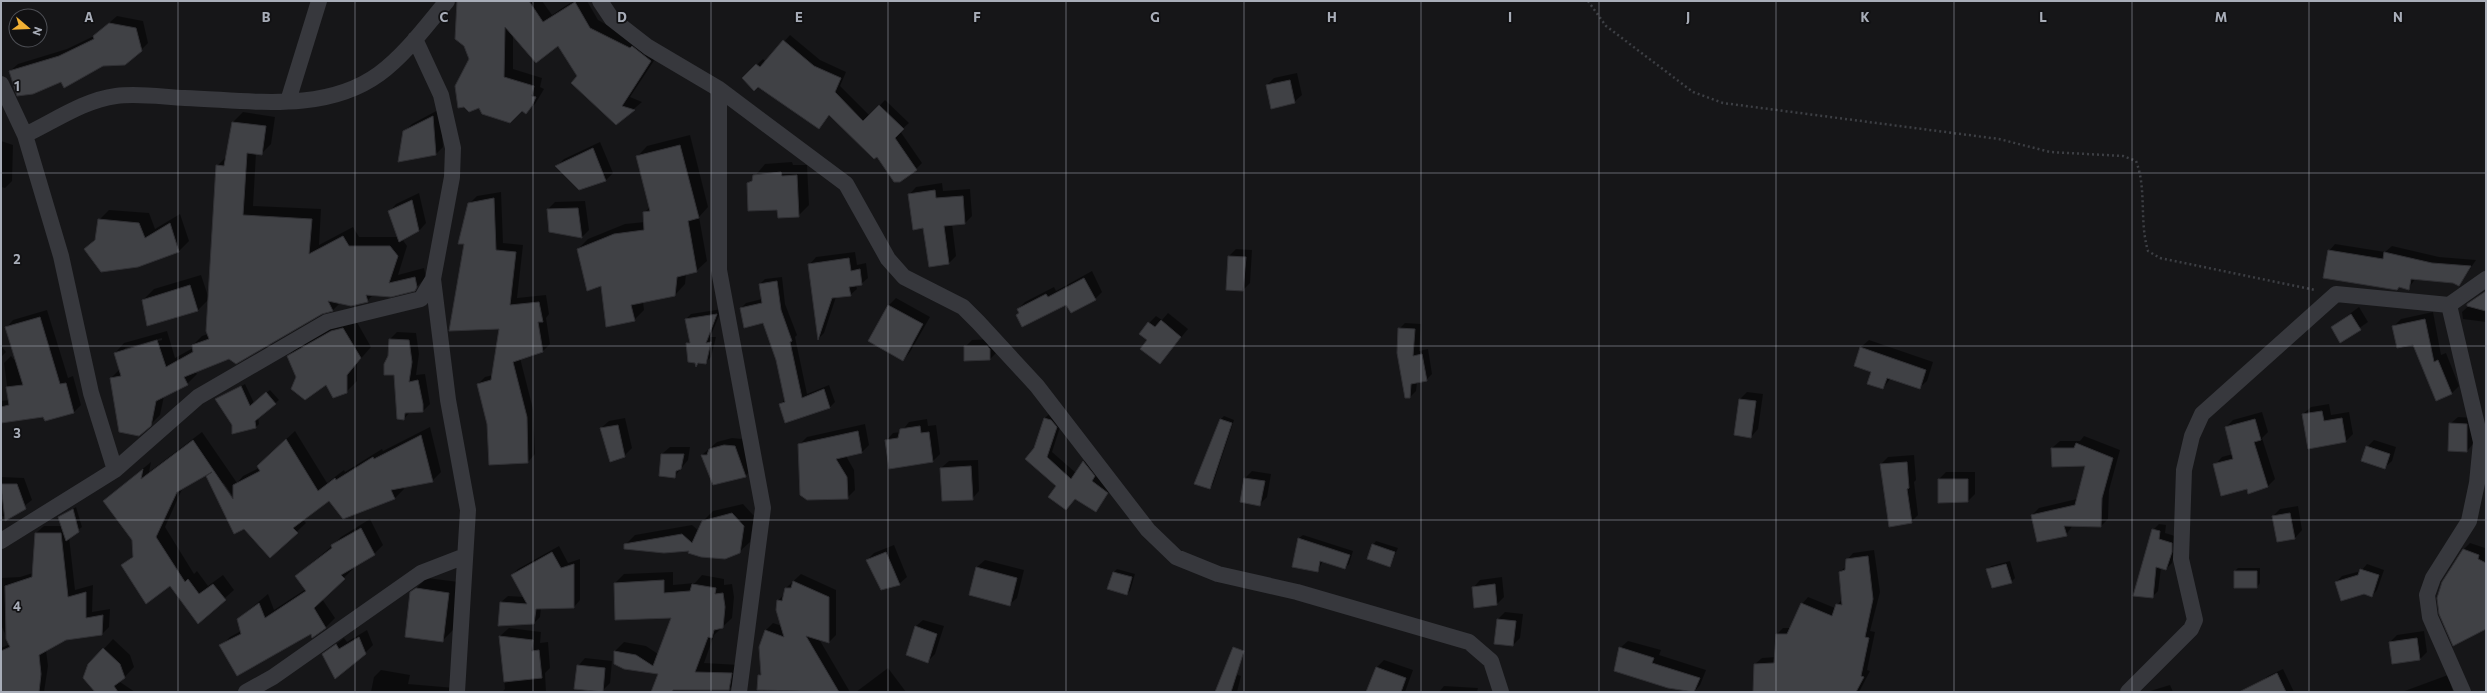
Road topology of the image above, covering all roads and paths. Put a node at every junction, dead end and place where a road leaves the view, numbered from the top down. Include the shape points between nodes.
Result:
1 (319, 1) edge
2 (447, 1) edge
3 (600, 1) edge
4 (1588, 1) edge
5 (415, 39) junction
6 (1, 84) edge
7 (719, 89) junction
8 (288, 101) junction
9 (25, 135) junction
10 (433, 278) junction
11 (2486, 278) edge
12 (2336, 294) junction
13 (2449, 305) junction
14 (115, 470) junction
15 (1, 541) edge
16 (465, 556) junction
17 (246, 692) edge
18 (456, 692) edge
19 (739, 692) edge
20 (1501, 692) edge
21 (2128, 692) edge
22 (2463, 692) edge

1 - 8 street
2 - 5 street
3 - 7 street via 612,19 648,47
4 - 12 path via 1606,26 1693,92 1724,103 1999,139 2050,152 2123,156 2136,161 2141,174 2144,236 2148,251 2160,258
5 - 8 street via 379,74 348,91 324,98
5 - 10 street via 441,95 453,148 452,177
6 - 9 street
7 - 19 street via 719,270 764,508
7 - 20 street via 846,184 888,259 904,277 963,307 978,322 1037,386 1148,530 1176,557 1218,574 1297,592 1469,642 1491,661
8 - 9 street via 116,96 88,104
9 - 14 street via 61,256 91,393
10 - 14 street via 421,299 327,322 198,397
10 - 16 street via 448,400 468,510
11 - 13 street
12 - 13 street
12 - 21 street via 2202,414 2192,436 2184,470 2180,559 2195,620 2191,629
13 - 22 street via 2481,442 2477,483 2469,522 2433,578 2427,595 2430,617
14 - 15 street
16 - 17 street via 421,573 273,677
16 - 18 street

